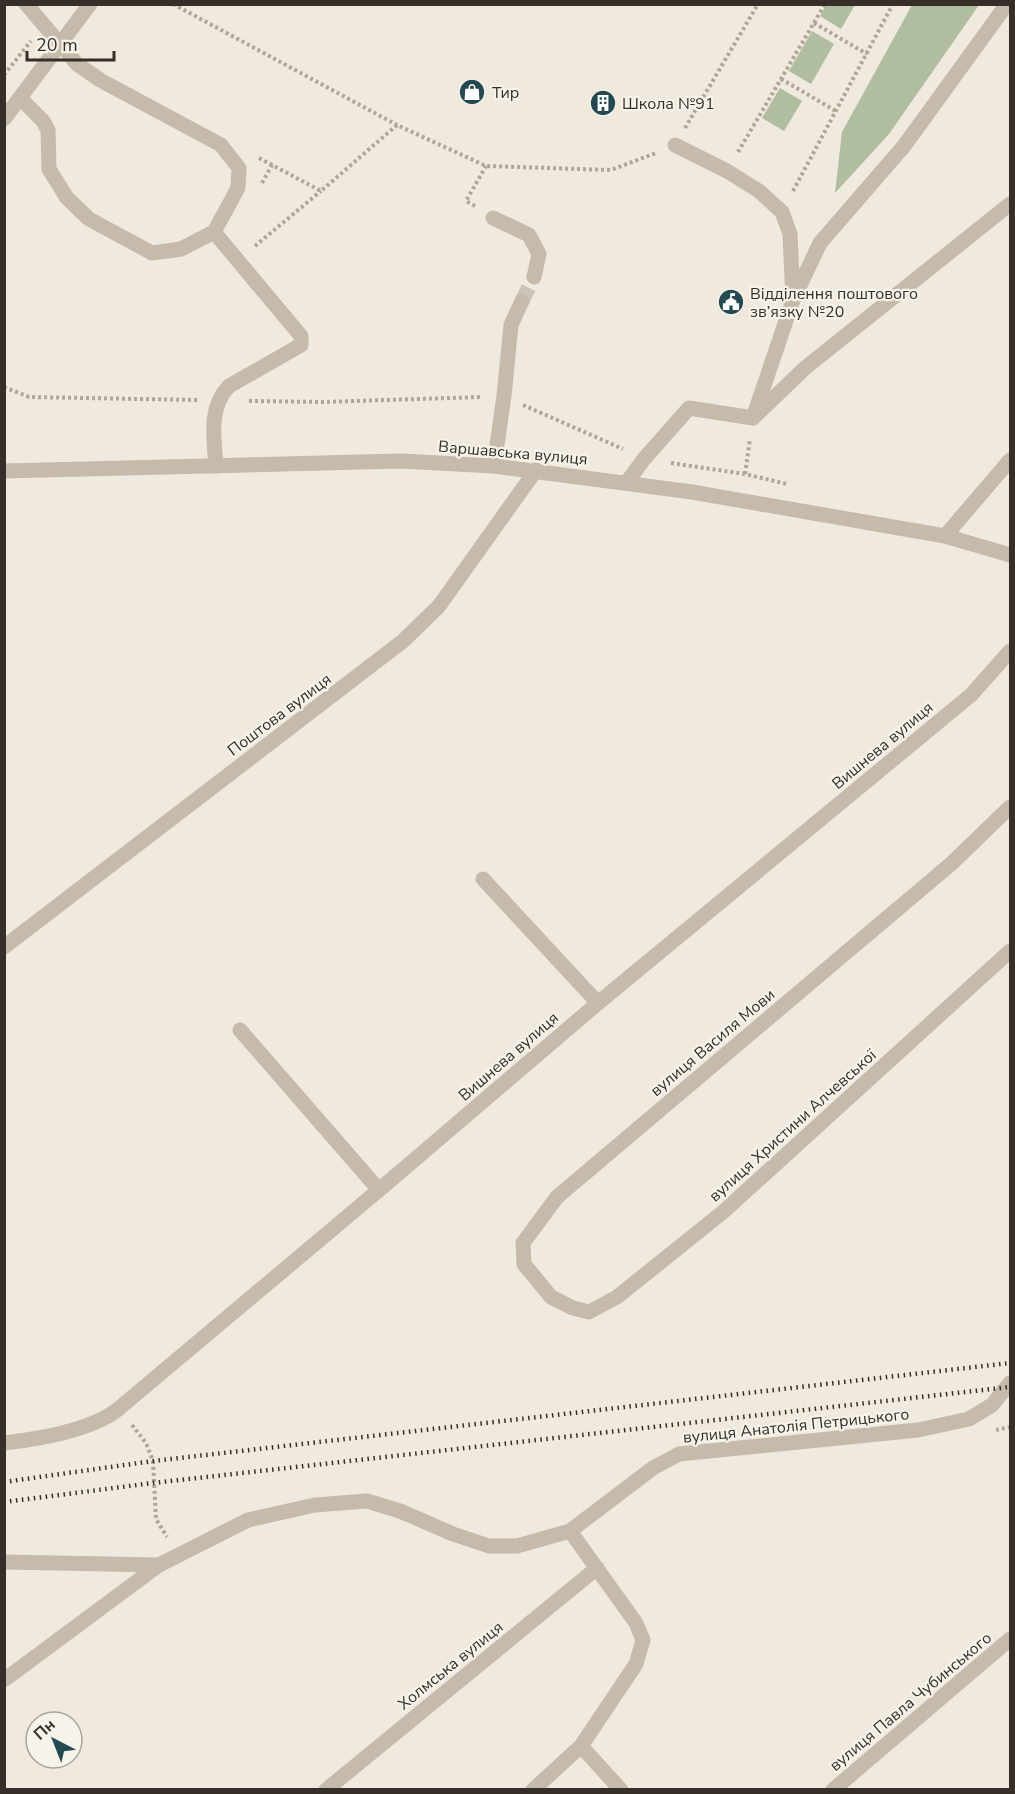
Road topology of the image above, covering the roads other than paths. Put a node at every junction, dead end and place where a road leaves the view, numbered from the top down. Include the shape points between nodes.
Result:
1 (26, 4) edge
2 (90, 4) edge
3 (1007, 4) edge
4 (60, 46) junction
5 (21, 99) junction
6 (4, 120) edge
7 (675, 146) road end
8 (1011, 204) edge
9 (493, 218) road end
10 (214, 232) junction
11 (534, 277) tunnel mouth
12 (793, 300) junction
13 (522, 301) tunnel mouth
14 (753, 418) junction
15 (1011, 460) edge
16 (216, 466) junction
17 (494, 466) junction
18 (536, 470) junction
19 (4, 471) edge
20 (627, 482) junction
21 (945, 536) junction
22 (1011, 555) edge
23 (1011, 651) edge
24 (1011, 807) edge
25 (483, 879) dead end
26 (4, 947) edge
27 (1011, 951) edge
28 (598, 1003) junction
29 (240, 1030) dead end
30 (379, 1190) junction
31 (589, 1312) joint
32 (1011, 1383) edge
33 (4, 1443) edge
34 (570, 1531) junction
35 (4, 1562) edge
36 (159, 1566) junction
37 (597, 1568) junction
38 (1011, 1639) edge
39 (4, 1680) edge
40 (580, 1746) junction
41 (326, 1790) edge
42 (533, 1790) edge
43 (621, 1790) edge
44 (833, 1790) edge

1 - 4 street
2 - 4 street
3 - 12 street via 904,146 820,243
4 - 5 street
4 - 10 street via 100,80 221,145 239,168 238,188
5 - 6 street
5 - 10 street via 48,130 50,169 67,198 89,219 152,253 181,249
7 - 12 street via 727,171 759,191 782,212 790,234
8 - 14 street via 805,368
9 - 11 street via 529,235 539,254
10 - 16 street via 301,336 301,345 229,386 221,395 214,417
12 - 14 street
13 - 17 street via 511,325
14 - 20 street via 688,408
15 - 21 street
16 - 17 street, Варшавська вулиця via 400,461
16 - 19 street, Варшавська вулиця
17 - 18 street, Варшавська вулиця
18 - 20 street, Варшавська вулиця
18 - 26 street, Поштова вулиця via 439,606 403,641
20 - 21 street, Варшавська вулиця
21 - 22 street, Варшавська вулиця
23 - 28 street, Вишнева вулиця via 971,695
24 - 31 street, вулиця Василя Мови via 952,863 557,1197 523,1243 524,1264 551,1297
25 - 28 street
27 - 31 street, вулиця Христини Алчевської via 723,1212 617,1297
28 - 30 street, Вишнева вулиця
29 - 30 street
30 - 33 street, Вишнева вулиця via 106,1419 44,1438
32 - 34 street, вулиця Анатолія Петрицького via 992,1405 969,1419 918,1430 679,1454 652,1468
34 - 36 street, вулиця Анатолія Петрицького via 517,1546 489,1546 367,1501 315,1504 248,1520
34 - 37 street
35 - 36 street, вулиця Анатолія Петрицького
36 - 39 street
37 - 40 street via 636,1623 643,1640 636,1664
37 - 41 street, Холмська вулиця
38 - 44 street, вулиця Павла Чубинського
40 - 42 street
40 - 43 street

